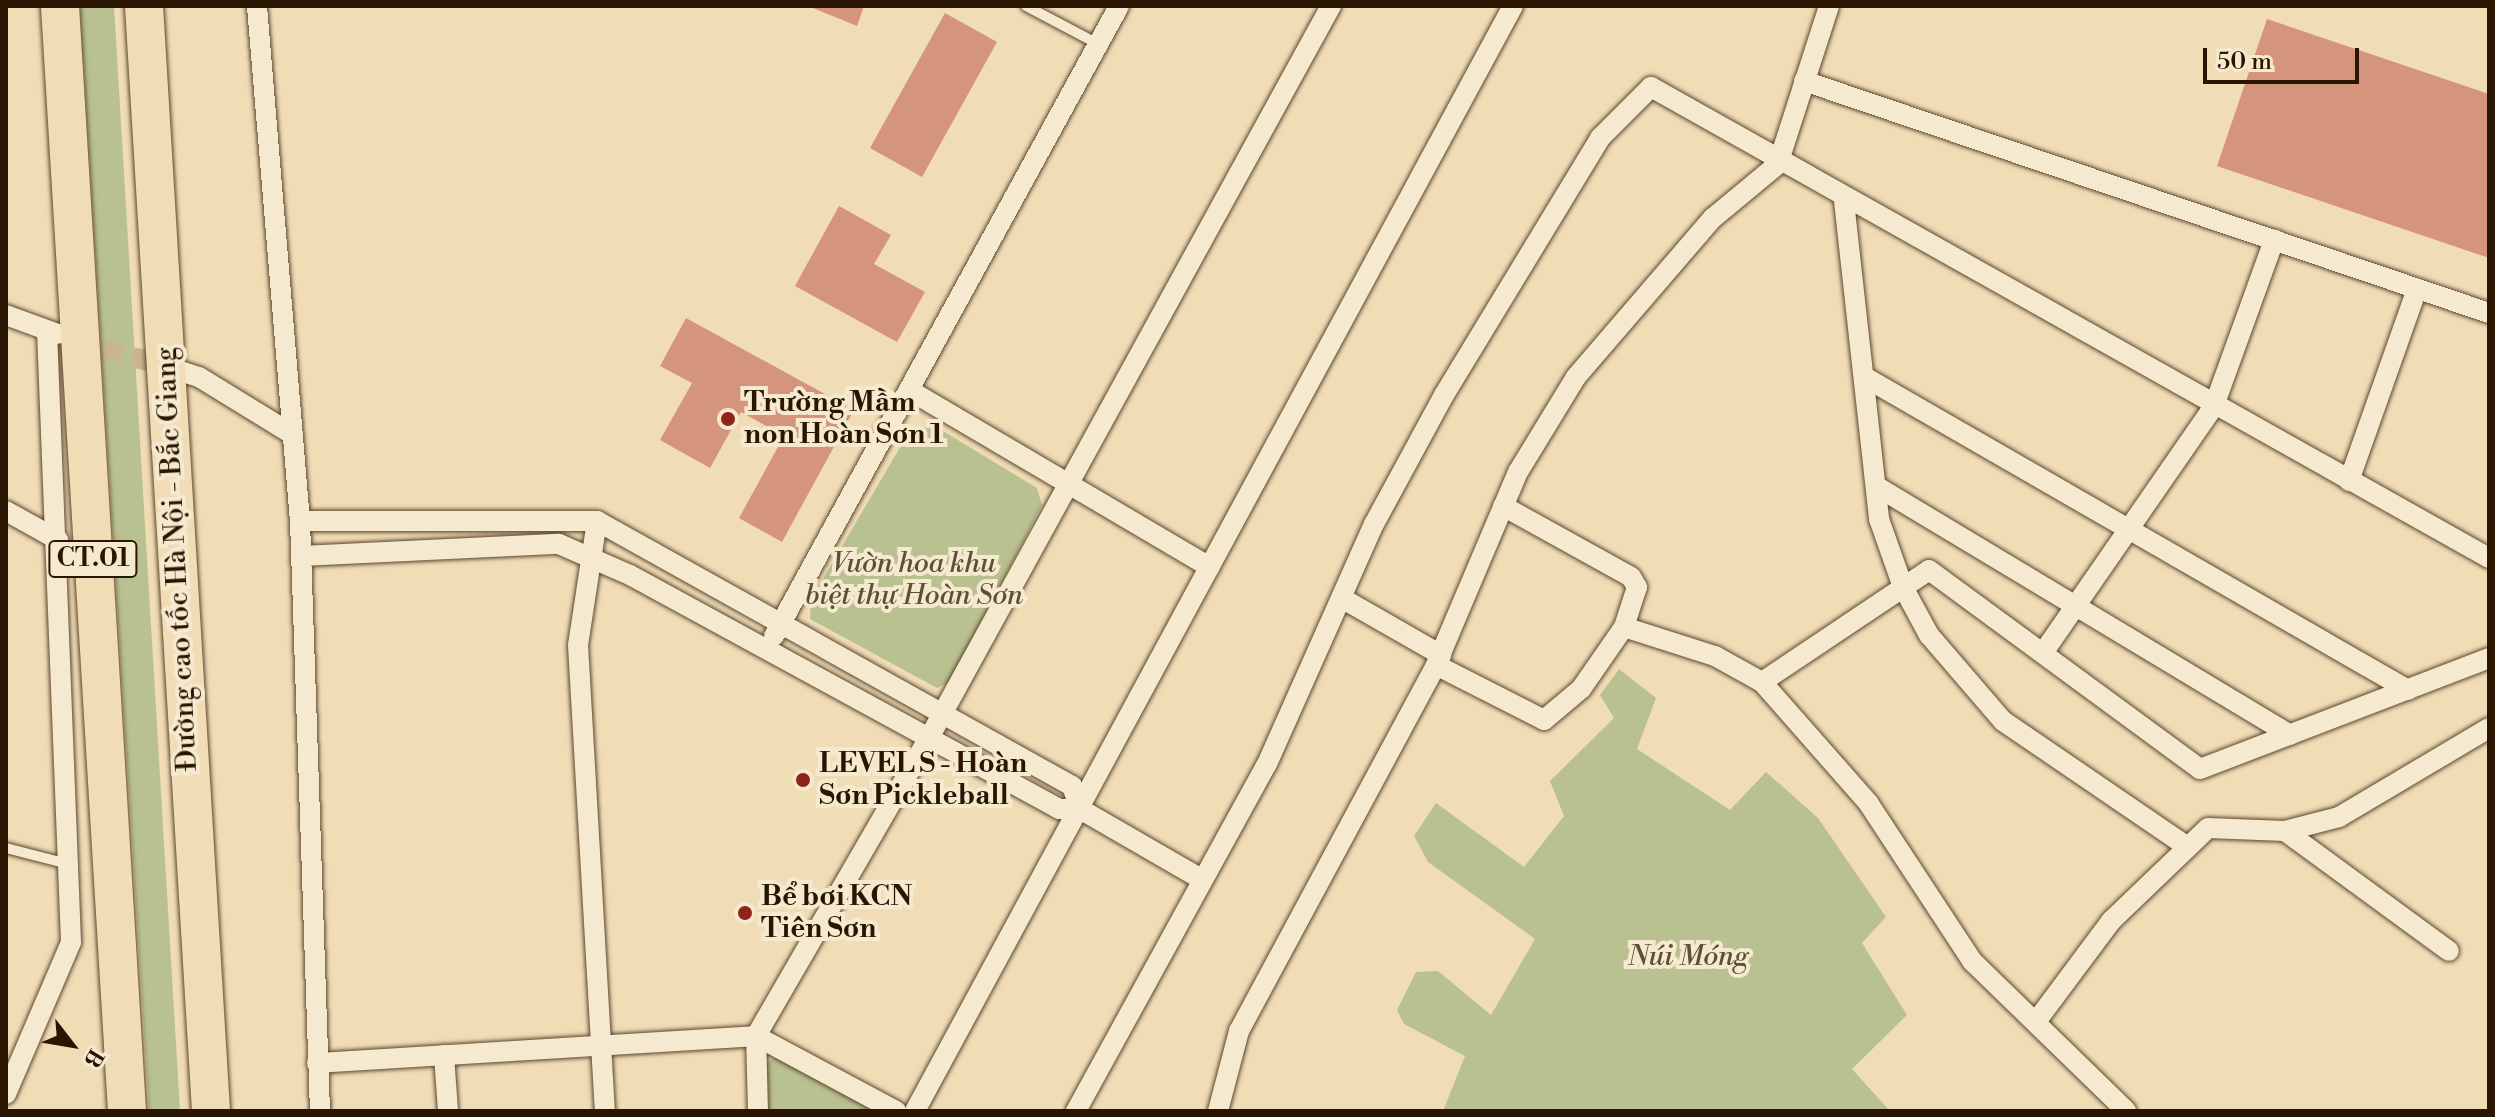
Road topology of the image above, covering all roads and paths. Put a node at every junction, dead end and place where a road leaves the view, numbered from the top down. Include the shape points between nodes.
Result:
1 (60, 6) edge
2 (147, 6) edge
3 (257, 6) edge
4 (1026, 6) edge
5 (1119, 6) edge
6 (1331, 6) edge
7 (1513, 6) edge
8 (1829, 6) edge
9 (1098, 44) junction
10 (1804, 81) junction
11 (1778, 164) junction
12 (1844, 201) junction
13 (2274, 240) junction
14 (2417, 289) junction
15 (2489, 313) edge
16 (6, 315) edge
17 (171, 368) tunnel mouth
18 (1868, 379) junction
19 (909, 390) junction
20 (2214, 406) junction
21 (290, 433) junction
22 (2349, 481) junction
23 (1069, 484) junction
24 (1876, 486) junction
25 (1503, 506) junction
26 (6, 511) edge
27 (300, 521) junction
28 (597, 521) junction
29 (2130, 527) junction
30 (58, 540) junction
31 (2488, 555) edge
32 (301, 556) junction
33 (588, 557) junction
34 (1210, 567) junction
35 (1903, 587) junction
36 (1345, 600) junction
37 (2075, 606) junction
38 (781, 624) junction
39 (1624, 627) junction
40 (766, 650) junction
41 (2045, 650) junction
42 (2489, 658) edge
43 (1438, 660) junction
44 (1762, 682) junction
45 (2408, 690) junction
46 (942, 714) junction
47 (2489, 728) edge
48 (2290, 735) junction
49 (929, 738) junction
50 (1080, 809) junction
51 (2285, 831) junction
52 (2186, 846) junction
53 (6, 848) edge
54 (68, 864) junction
55 (1201, 879) junction
56 (2449, 951) dead end
57 (2038, 1019) junction
58 (756, 1036) junction
59 (601, 1046) junction
60 (444, 1055) junction
61 (317, 1063) junction
62 (6, 1094) edge
63 (127, 1111) edge
64 (211, 1111) edge
65 (320, 1111) edge
66 (448, 1111) edge
67 (605, 1111) edge
68 (758, 1111) edge
69 (896, 1111) edge
70 (915, 1111) edge
71 (1076, 1111) edge
72 (1218, 1111) edge
73 (2126, 1111) edge

1 - 63 highway, CT.01
2 - 64 highway, Đường cao tốc Hà Nội - Bắc Giang / CT.01
3 - 21 street
4 - 9 lane
5 - 9 street
6 - 23 street
7 - 34 street
8 - 10 street
9 - 19 street
10 - 11 street
10 - 13 street
11 - 12 street
11 - 25 street via 1713,218 1576,377
11 - 36 street via 1651,87 1600,138 1444,395 1374,524
12 - 18 street
12 - 20 street
13 - 14 street
13 - 20 street
14 - 15 street
14 - 22 street
16 - 30 street via 56,334
17 - 21 street via 199,377
18 - 24 street
18 - 29 street
19 - 23 street
19 - 38 street
20 - 22 street
20 - 29 street
21 - 27 street
22 - 31 street
23 - 34 street
23 - 46 street
24 - 35 street via 1879,519
24 - 37 street
25 - 39 street via 1631,577 1637,587
25 - 43 street
26 - 30 street
27 - 28 street
27 - 32 street
28 - 33 street
28 - 38 street
29 - 37 street
29 - 45 street
30 - 54 street
32 - 33 street via 559,544
32 - 61 street
33 - 40 street
33 - 59 street via 578,645
34 - 50 street
35 - 41 street via 1929,570
35 - 44 street
35 - 52 street via 1929,635 2003,721
36 - 43 street
36 - 55 street
37 - 41 street
37 - 48 street
38 - 40 street
38 - 46 street
39 - 43 street via 1581,689 1544,720
39 - 44 street via 1715,656
40 - 49 street
41 - 48 street via 2200,769
42 - 45 street
43 - 72 street via 1300,907 1239,1031
44 - 57 street via 1869,804 1972,961
45 - 48 street
46 - 49 street
46 - 50 street via 1072,786
47 - 51 street via 2374,800
49 - 50 street via 1059,809
49 - 58 street
50 - 55 street
50 - 70 street
51 - 52 street via 2220,824
51 - 56 street
52 - 57 street via 2111,921
53 - 54 lane
54 - 62 street via 71,942
55 - 71 street
57 - 73 street
58 - 59 street
58 - 68 street
58 - 69 street
59 - 60 street
59 - 67 street
60 - 61 street
60 - 66 street
61 - 65 street

